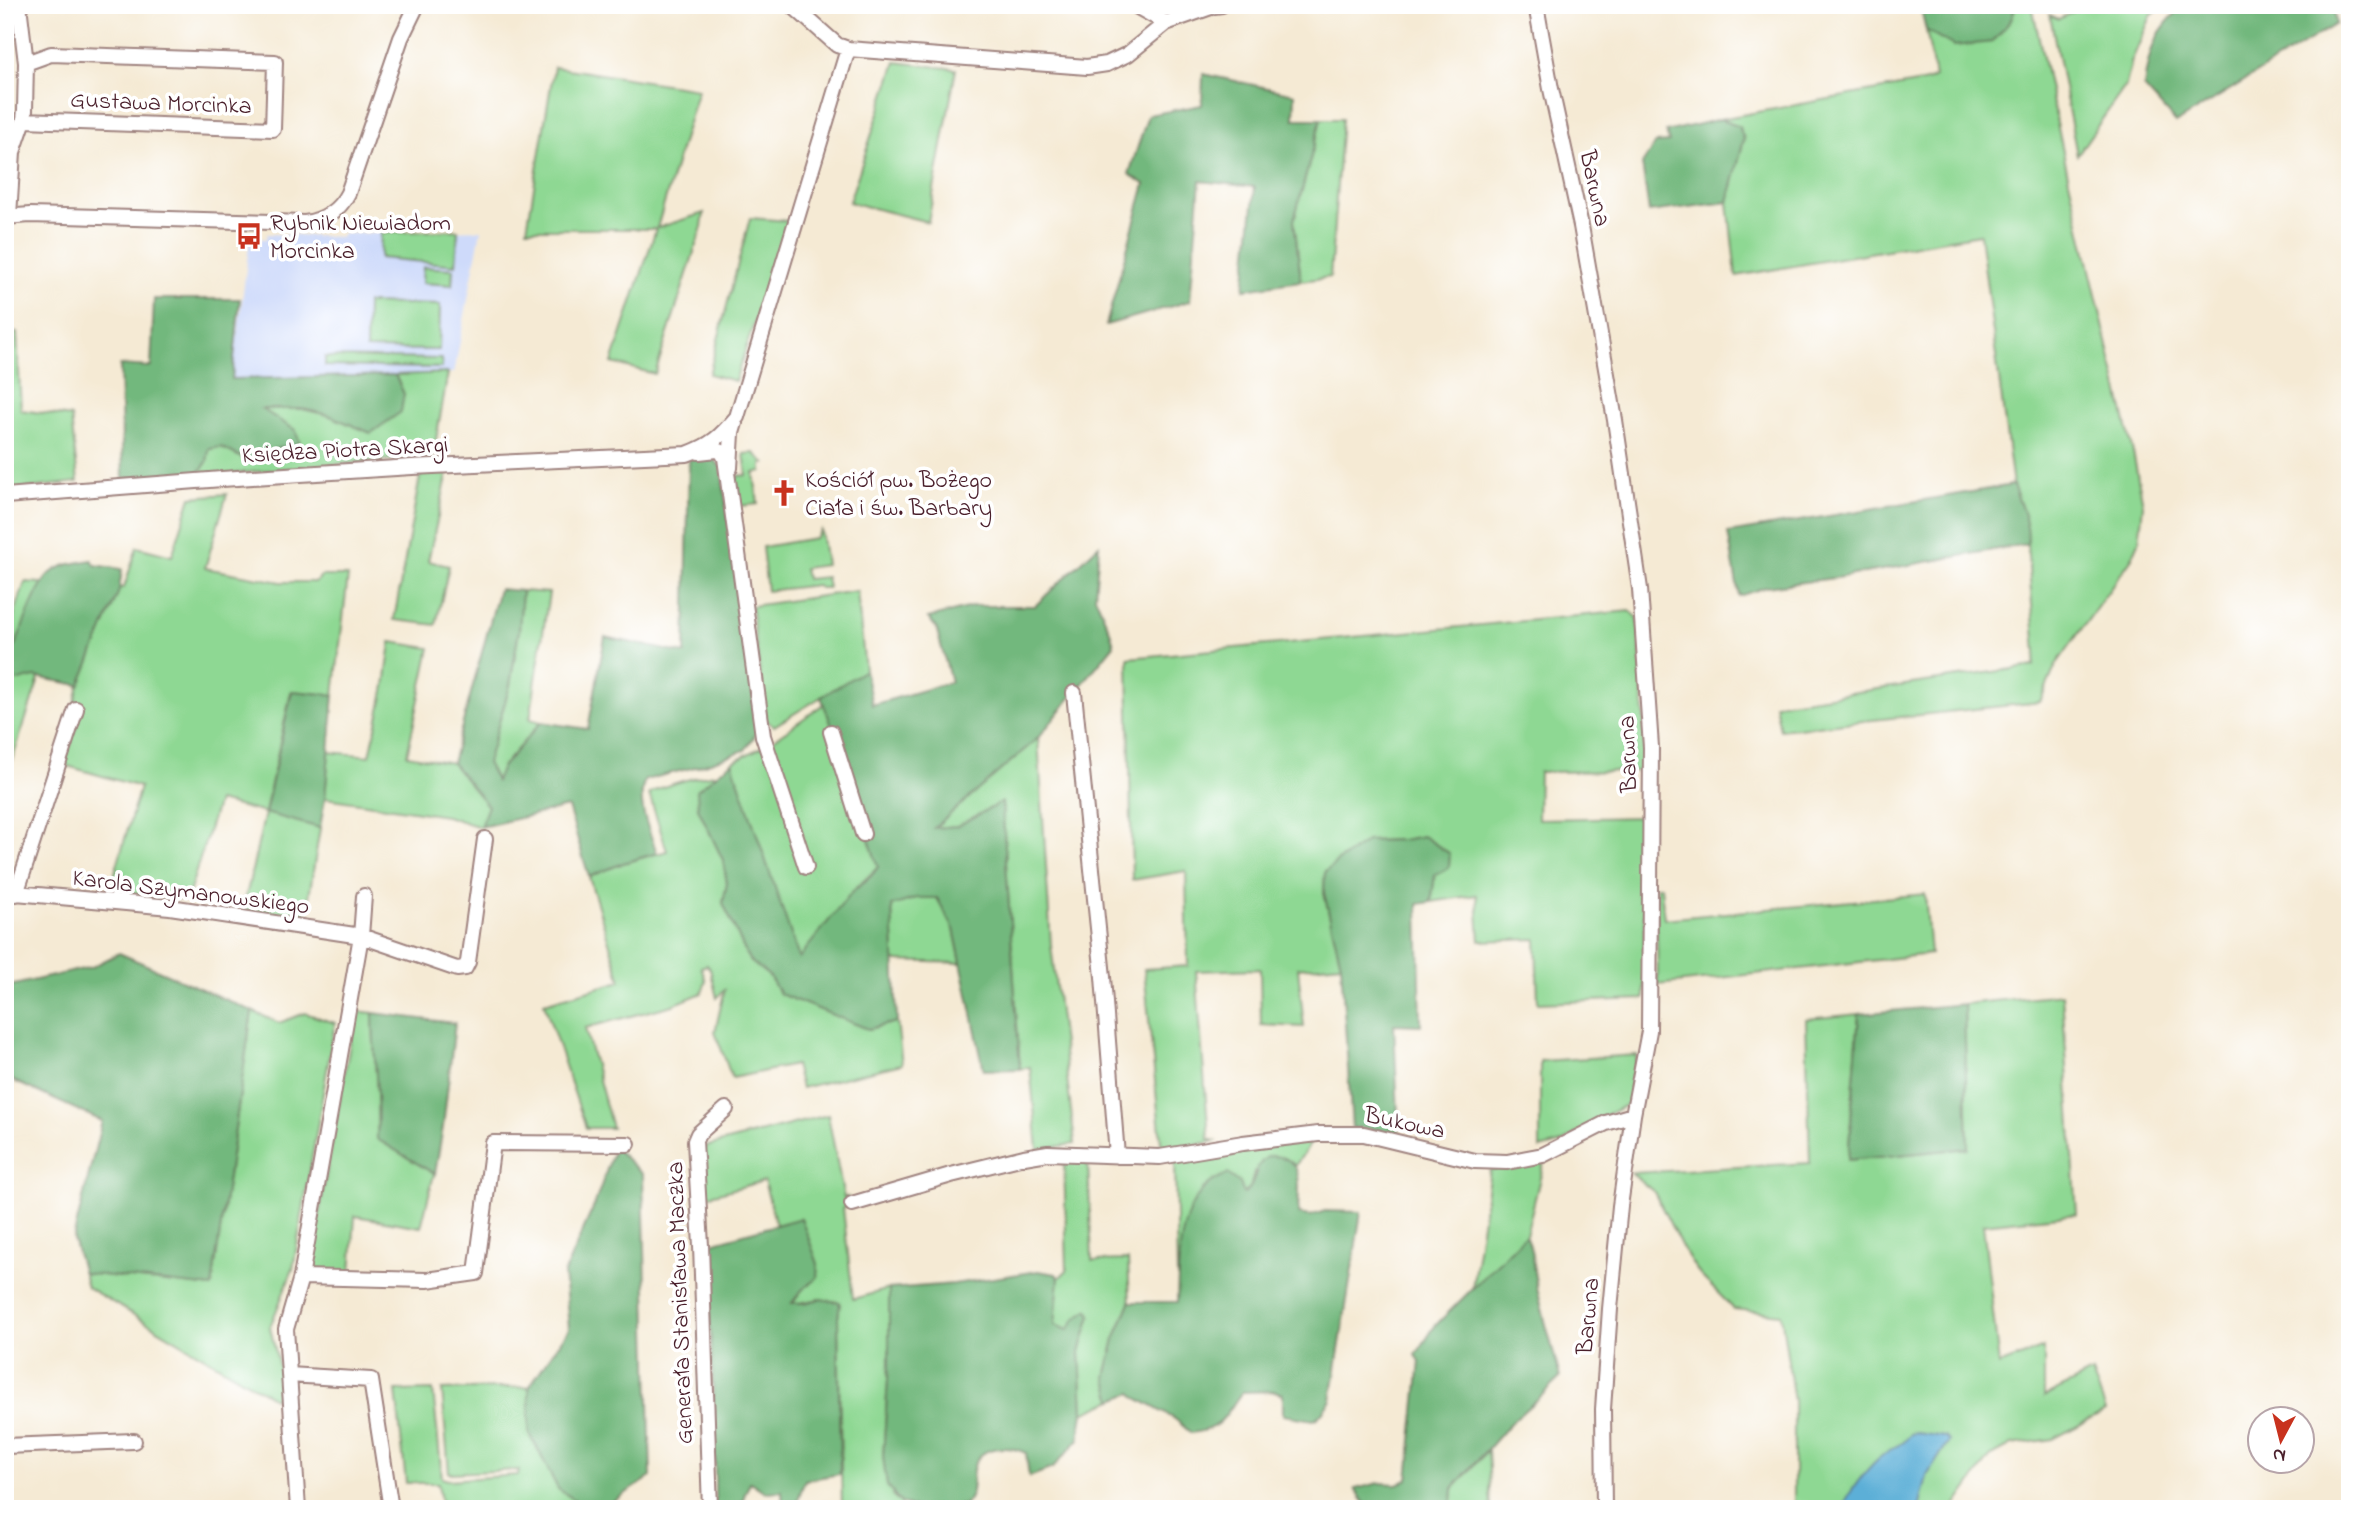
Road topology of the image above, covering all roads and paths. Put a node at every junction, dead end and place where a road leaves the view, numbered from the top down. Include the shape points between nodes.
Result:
1 (19, 5) edge
2 (405, 5) edge
3 (417, 5) edge
4 (792, 5) edge
5 (1134, 5) edge
6 (1222, 5) edge
7 (1536, 5) edge
8 (1166, 23) junction
9 (401, 38) junction
10 (848, 49) junction
11 (26, 62) junction
12 (24, 120) junction
13 (9, 151) edge
14 (7, 216) edge
15 (737, 416) junction
16 (687, 454) junction
17 (729, 484) junction
18 (5, 496) edge
19 (1074, 693) dead end
20 (76, 709) dead end
21 (831, 732) dead end
22 (863, 834) dead end
23 (485, 839) dead end
24 (806, 867) dead end
25 (11, 893) edge
26 (364, 895) dead end
27 (360, 936) junction
28 (726, 1109) dead end
29 (1633, 1115) junction
30 (628, 1144) dead end
31 (1117, 1156) junction
32 (852, 1204) dead end
33 (301, 1277) junction
34 (289, 1375) junction
35 (134, 1441) dead end
36 (5, 1446) edge
37 (298, 1509) edge
38 (391, 1509) edge
39 (710, 1509) edge
40 (1604, 1509) edge

1 - 11 street
2 - 9 street
3 - 9 street
4 - 10 street via 837,45
5 - 8 street
6 - 8 street
7 - 29 street, Barwna via 1581,226 1640,589 1651,747 1649,1031
8 - 10 street via 1128,54 1087,67
9 - 14 street via 348,193 335,212 321,219 305,223
10 - 15 street, Księdza Piotra Skargi
11 - 12 street
11 - 12 street, Gustawa Morcinka via 51,54 275,62 273,130
12 - 13 street
13 - 14 street
15 - 16 street, Księdza Piotra Skargi via 719,438
15 - 17 street, Księdza Piotra Skargi
16 - 17 street, Księdza Piotra Skargi via 722,452
16 - 18 street, Księdza Piotra Skargi via 412,467
17 - 24 street, Księdza Piotra Skargi via 763,736
19 - 31 street
20 - 25 street, Karola Szymanowskiego
21 - 22 street
23 - 27 street, Karola Szymanowskiego via 465,968
25 - 27 street, Karola Szymanowskiego via 170,908
26 - 27 street
27 - 33 street
28 - 39 street, Generała Stanisława Maczka via 695,1141
29 - 31 street, Bukowa via 1606,1123 1544,1155 1507,1162 1475,1161 1364,1134 1318,1134 1160,1157
29 - 40 street, Barwna via 1610,1309 1603,1409
30 - 33 street via 493,1143 477,1273 427,1280
31 - 32 street, Bukowa via 1048,1153 1024,1157
33 - 34 street via 286,1329
34 - 37 street
34 - 38 street via 372,1380
35 - 36 street

